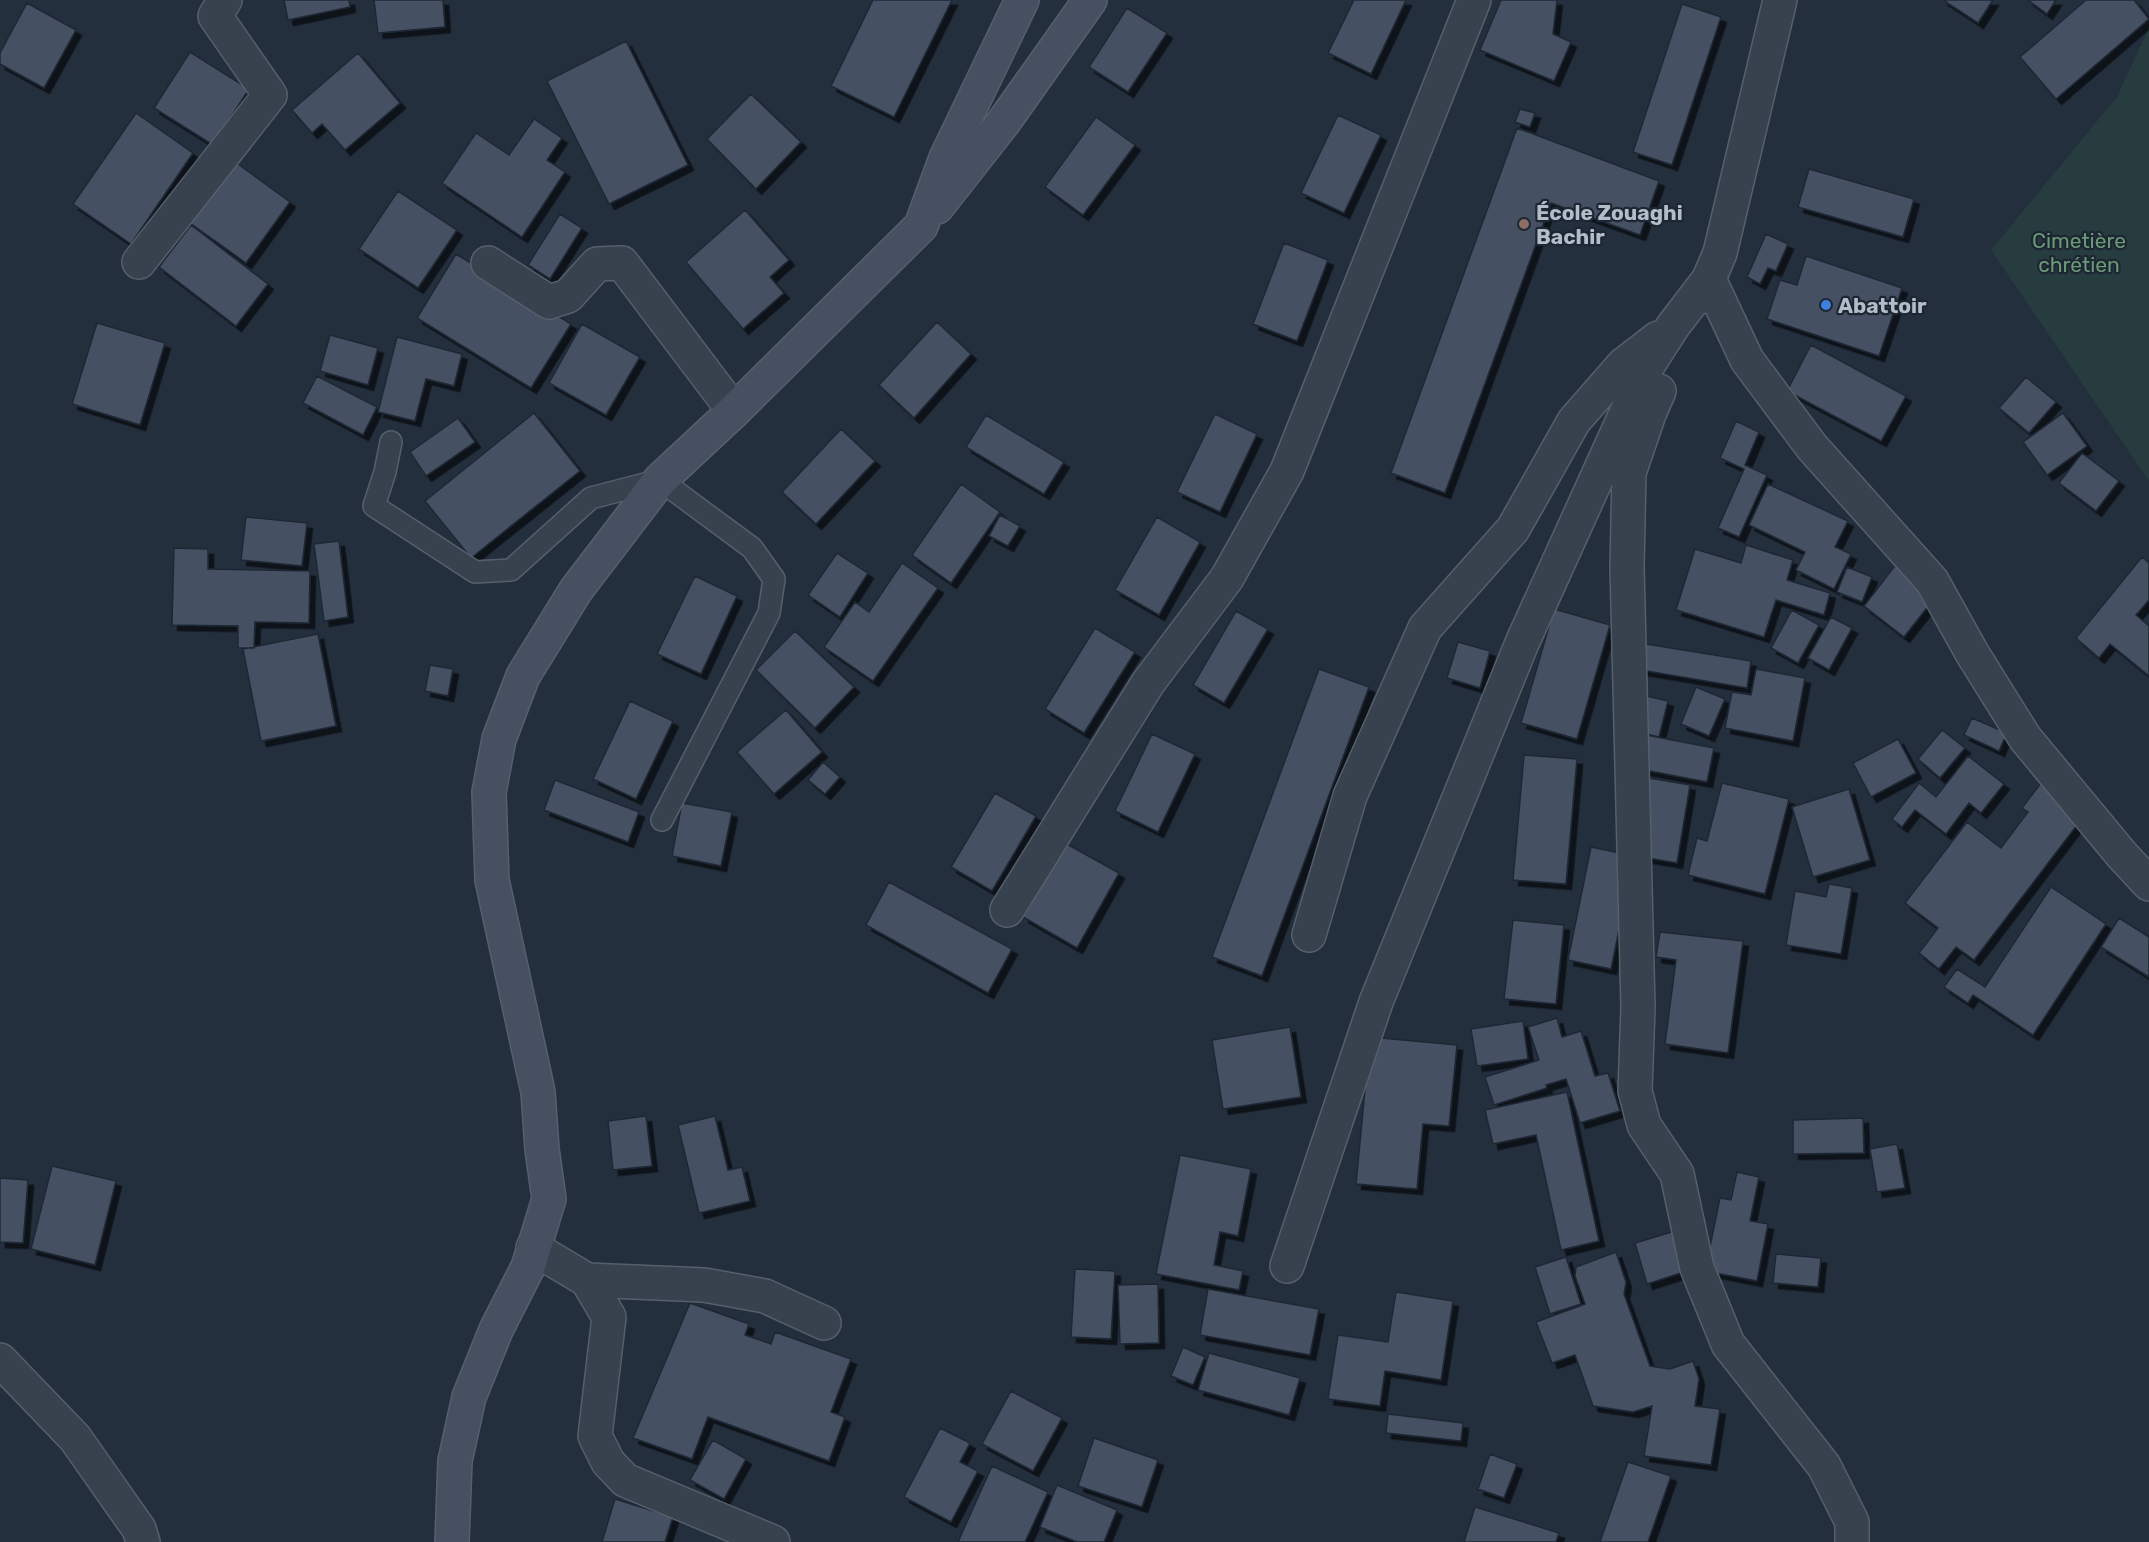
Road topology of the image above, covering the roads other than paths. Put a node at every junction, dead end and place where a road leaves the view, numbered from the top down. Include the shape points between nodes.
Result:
1 (225, 0) edge
2 (1022, 0) edge
3 (1090, 0) edge
4 (1474, 0) edge
5 (1780, 0) edge
6 (921, 226) junction
7 (139, 262) dead end
8 (488, 263) dead end
9 (1709, 279) junction
10 (1673, 326) junction
11 (734, 411) junction
12 (391, 442) dead end
13 (660, 480) junction
14 (662, 820) dead end
15 (2149, 884) edge
16 (1007, 910) dead end
17 (1309, 935) dead end
18 (533, 1248) junction
19 (1287, 1266) dead end
20 (587, 1280) junction
21 (824, 1323) dead end
22 (0, 1360) edge
23 (1850, 1540) edge
24 (143, 1542) edge
25 (452, 1542) edge
26 (773, 1542) edge

1 - 7 street via 215,16 270,95
2 - 6 main road via 946,158
3 - 6 main road via 1003,123
4 - 16 street via 1287,471 1227,578 1148,683
5 - 9 street via 1720,253
6 - 11 main road
8 - 11 street via 549,302 568,296 597,264 622,263
9 - 10 street
9 - 15 street via 1747,360 1812,447 1932,581 2025,738
9 - 23 street via 1649,414 1629,473 1627,567 1638,1007 1635,1091 1644,1125 1677,1174 1697,1268 1728,1344 1824,1466 1852,1522
10 - 17 street via 1623,365 1574,421 1513,529 1425,628 1350,796
10 - 19 street via 1648,365 1522,643 1376,1002
11 - 13 main road
12 - 13 lane via 374,506 474,572 511,570 591,498
13 - 14 lane via 752,548 774,579 769,613
13 - 18 main road via 576,590 523,676 499,740 489,792 492,880 538,1092 549,1198
18 - 20 street
18 - 25 main road via 469,1397 455,1461
20 - 21 street via 704,1285 765,1296
20 - 26 street via 609,1317 595,1436 608,1462 625,1480
22 - 24 street via 75,1438 140,1529

